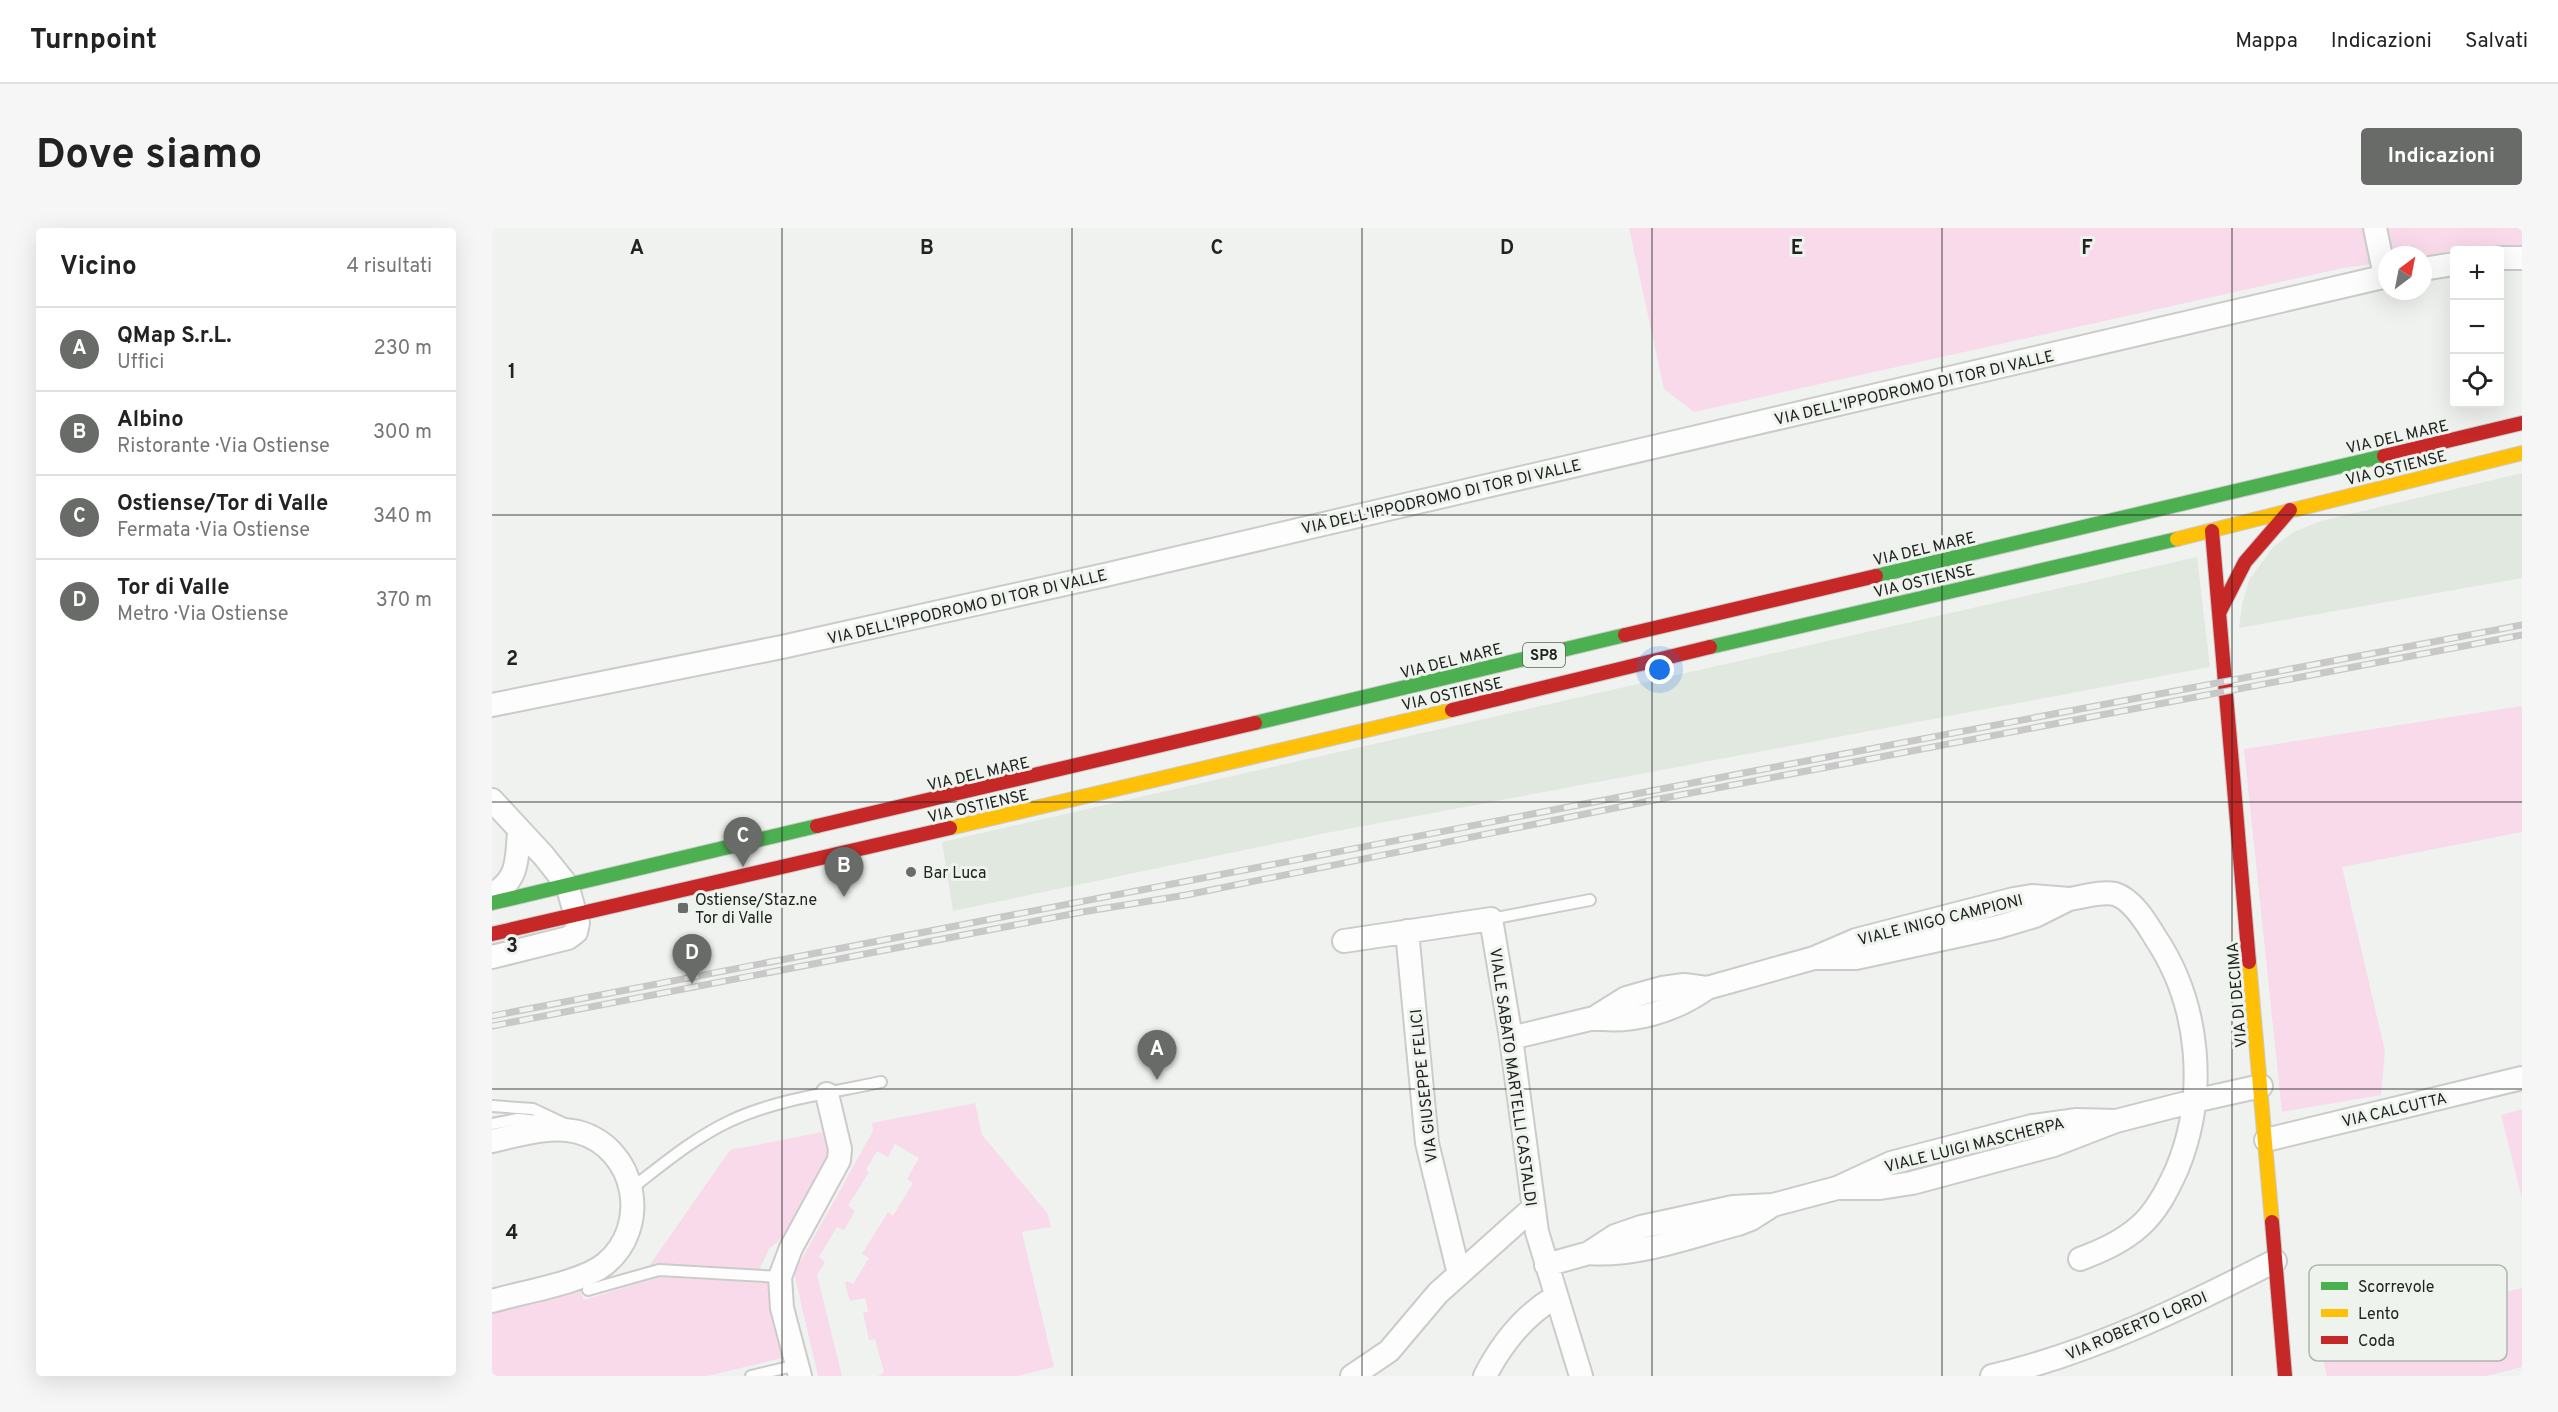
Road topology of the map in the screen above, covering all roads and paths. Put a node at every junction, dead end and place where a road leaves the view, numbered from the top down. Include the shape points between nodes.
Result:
1 (2375, 228) edge
2 (2379, 246) edge
3 (2504, 258) edge
4 (2522, 258) edge
5 (2450, 265) edge
6 (2432, 268) edge
7 (2378, 278) edge
8 (2522, 423) edge
9 (2522, 453) edge
10 (2290, 510) junction
11 (2212, 531) junction
12 (2220, 612) junction
13 (492, 705) edge
14 (492, 800) edge
15 (519, 831) junction
16 (567, 885) junction
17 (492, 894) edge
18 (1590, 900) dead end
19 (492, 903) edge
20 (576, 915) junction
21 (1491, 919) junction
22 (1407, 931) junction
23 (492, 934) edge
24 (1344, 941) dead end
25 (492, 957) edge
26 (1511, 1038) junction
27 (2522, 1078) edge
28 (881, 1082) dead end
29 (2261, 1086) junction
30 (827, 1094) junction
31 (2194, 1101) junction
32 (492, 1106) edge
33 (492, 1124) edge
34 (578, 1132) junction
35 (2266, 1140) junction
36 (492, 1141) edge
37 (632, 1188) junction
38 (1533, 1208) junction
39 (2080, 1259) dead end
40 (2276, 1261) junction
41 (1546, 1265) junction
42 (1459, 1274) junction
43 (780, 1277) junction
44 (588, 1290) dead end
45 (1555, 1297) junction
46 (492, 1301) edge
47 (799, 1370) edge
48 (1579, 1375) edge
49 (751, 1376) edge
50 (1352, 1376) edge
51 (1485, 1376) edge
52 (1992, 1376) edge
53 (2286, 1376) edge

1 - 2 street
3 - 4 street
5 - 6 street
7 - 13 street, VIA DELL'IPPODROMO DI TOR DI VALLE via 1082,580 782,647
8 - 16 main road, VIA DEL MARE / SP8
9 - 10 main road, VIA OSTIENSE
10 - 11 main road, VIA OSTIENSE
10 - 12 main road via 2245,562
11 - 12 main road, VIA DI DECIMA
11 - 20 main road, VIA OSTIENSE
12 - 29 main road, VIA DI DECIMA
14 - 15 street
15 - 16 street
15 - 17 street via 514,875
16 - 19 main road, VIA DEL MARE / SP8
16 - 20 street
18 - 21 lane
20 - 23 main road, VIA OSTIENSE
20 - 25 street via 578,927 568,938
21 - 22 street
21 - 26 street, VIALE SABATO MARTELLI CASTALDI
22 - 24 street
22 - 42 street, VIA GIUSEPPE FELICI via 1427,1143
26 - 31 street, VIALE INIGO CAMPIONI via 1594,1017 1636,1017 1680,1004 1707,988 1815,958 1856,958 2004,926 2069,899 2108,893 2118,895 2134,909 2162,948 2177,978 2188,1013
26 - 38 street, VIALE SABATO MARTELLI CASTALDI
27 - 35 street, VIA CALCUTTA
28 - 30 lane
29 - 31 street, VIALE LUIGI MASCHERPA
29 - 35 main road, VIA DI DECIMA
30 - 37 lane via 731,1121 679,1151
30 - 43 street via 840,1160
31 - 39 street via 2181,1156 2159,1203 2130,1234
31 - 41 street, VIALE LUIGI MASCHERPA via 2116,1121 2077,1120 2032,1126 1891,1163 1837,1188 1773,1205 1738,1224 1642,1250 1589,1253
32 - 34 lane via 533,1109
33 - 34 lane via 532,1119
34 - 36 street via 546,1130
34 - 37 street via 612,1152
35 - 40 main road, VIA DI DECIMA
37 - 46 street via 629,1230 604,1265
38 - 41 street, VIALE SABATO MARTELLI CASTALDI
38 - 42 street
40 - 52 street, VIA ROBERTO LORDI via 2120,1334
40 - 53 main road, VIA DI DECIMA
41 - 45 street, VIALE SABATO MARTELLI CASTALDI
42 - 50 street via 1389,1351
43 - 44 lane via 659,1270
43 - 47 street via 782,1308
45 - 48 street, VIALE SABATO MARTELLI CASTALDI
45 - 51 street via 1517,1327
47 - 49 lane

